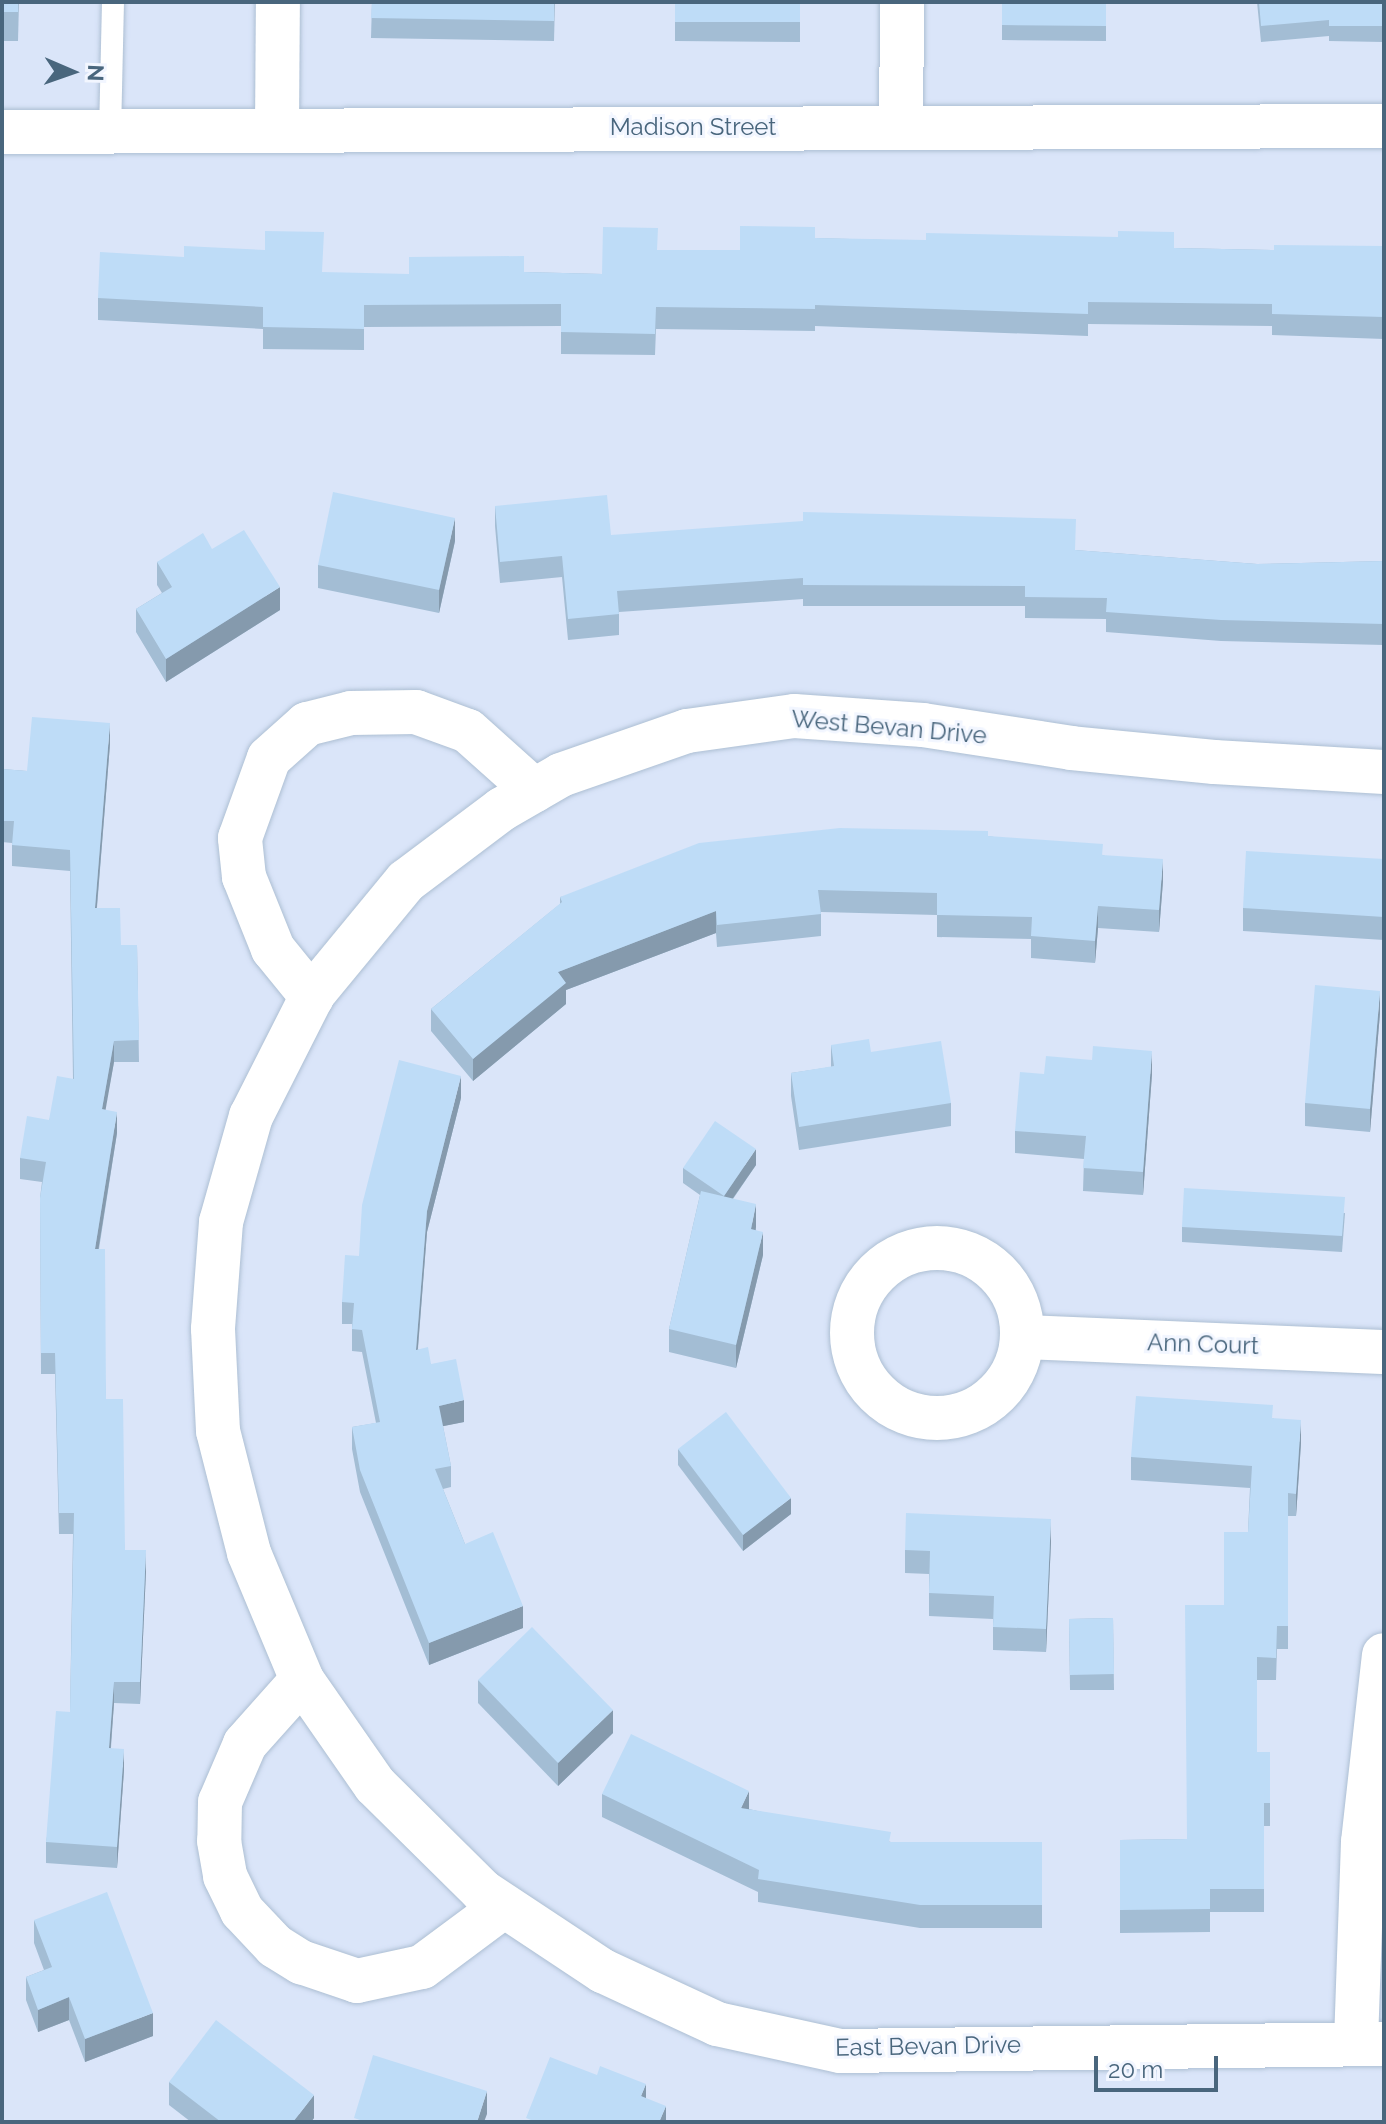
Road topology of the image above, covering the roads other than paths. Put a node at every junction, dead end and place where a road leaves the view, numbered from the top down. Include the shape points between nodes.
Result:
1 (113, 2) edge
2 (278, 2) edge
3 (902, 2) edge
4 (901, 126) junction
5 (1384, 126) edge
6 (277, 130) junction
7 (2, 132) edge
8 (110, 134) junction
9 (1384, 772) edge
10 (534, 790) junction
11 (312, 997) junction
12 (213, 1329) joint
13 (1023, 1337) dead end
14 (1384, 1352) edge
15 (1384, 1655) edge
16 (302, 1680) junction
17 (504, 1906) junction
18 (1370, 2043) edge

1 - 8 lane
2 - 6 street
3 - 4 street
4 - 5 street, Madison Street
4 - 6 street, Madison Street
6 - 8 street, Madison Street
7 - 8 street, Madison Street
9 - 10 street, West Bevan Drive via 1214,762 1072,748 923,725 794,716 687,731 561,775
10 - 11 street, West Bevan Drive via 406,881
10 - 11 street via 468,731 416,712 351,713 307,724 269,758 240,838 244,877 273,949
11 - 12 street, West Bevan Drive via 251,1116 221,1222
12 - 16 street, East Bevan Drive via 218,1431 249,1553
13 - 14 street, Ann Court
15 - 18 street via 1363,1842
16 - 17 street, East Bevan Drive via 375,1785 482,1891
16 - 17 street via 245,1744 220,1802 225,1876 242,1911 275,1946 301,1962 357,1981 422,1967
17 - 18 street, East Bevan Drive via 603,1971 717,2024 840,2051

